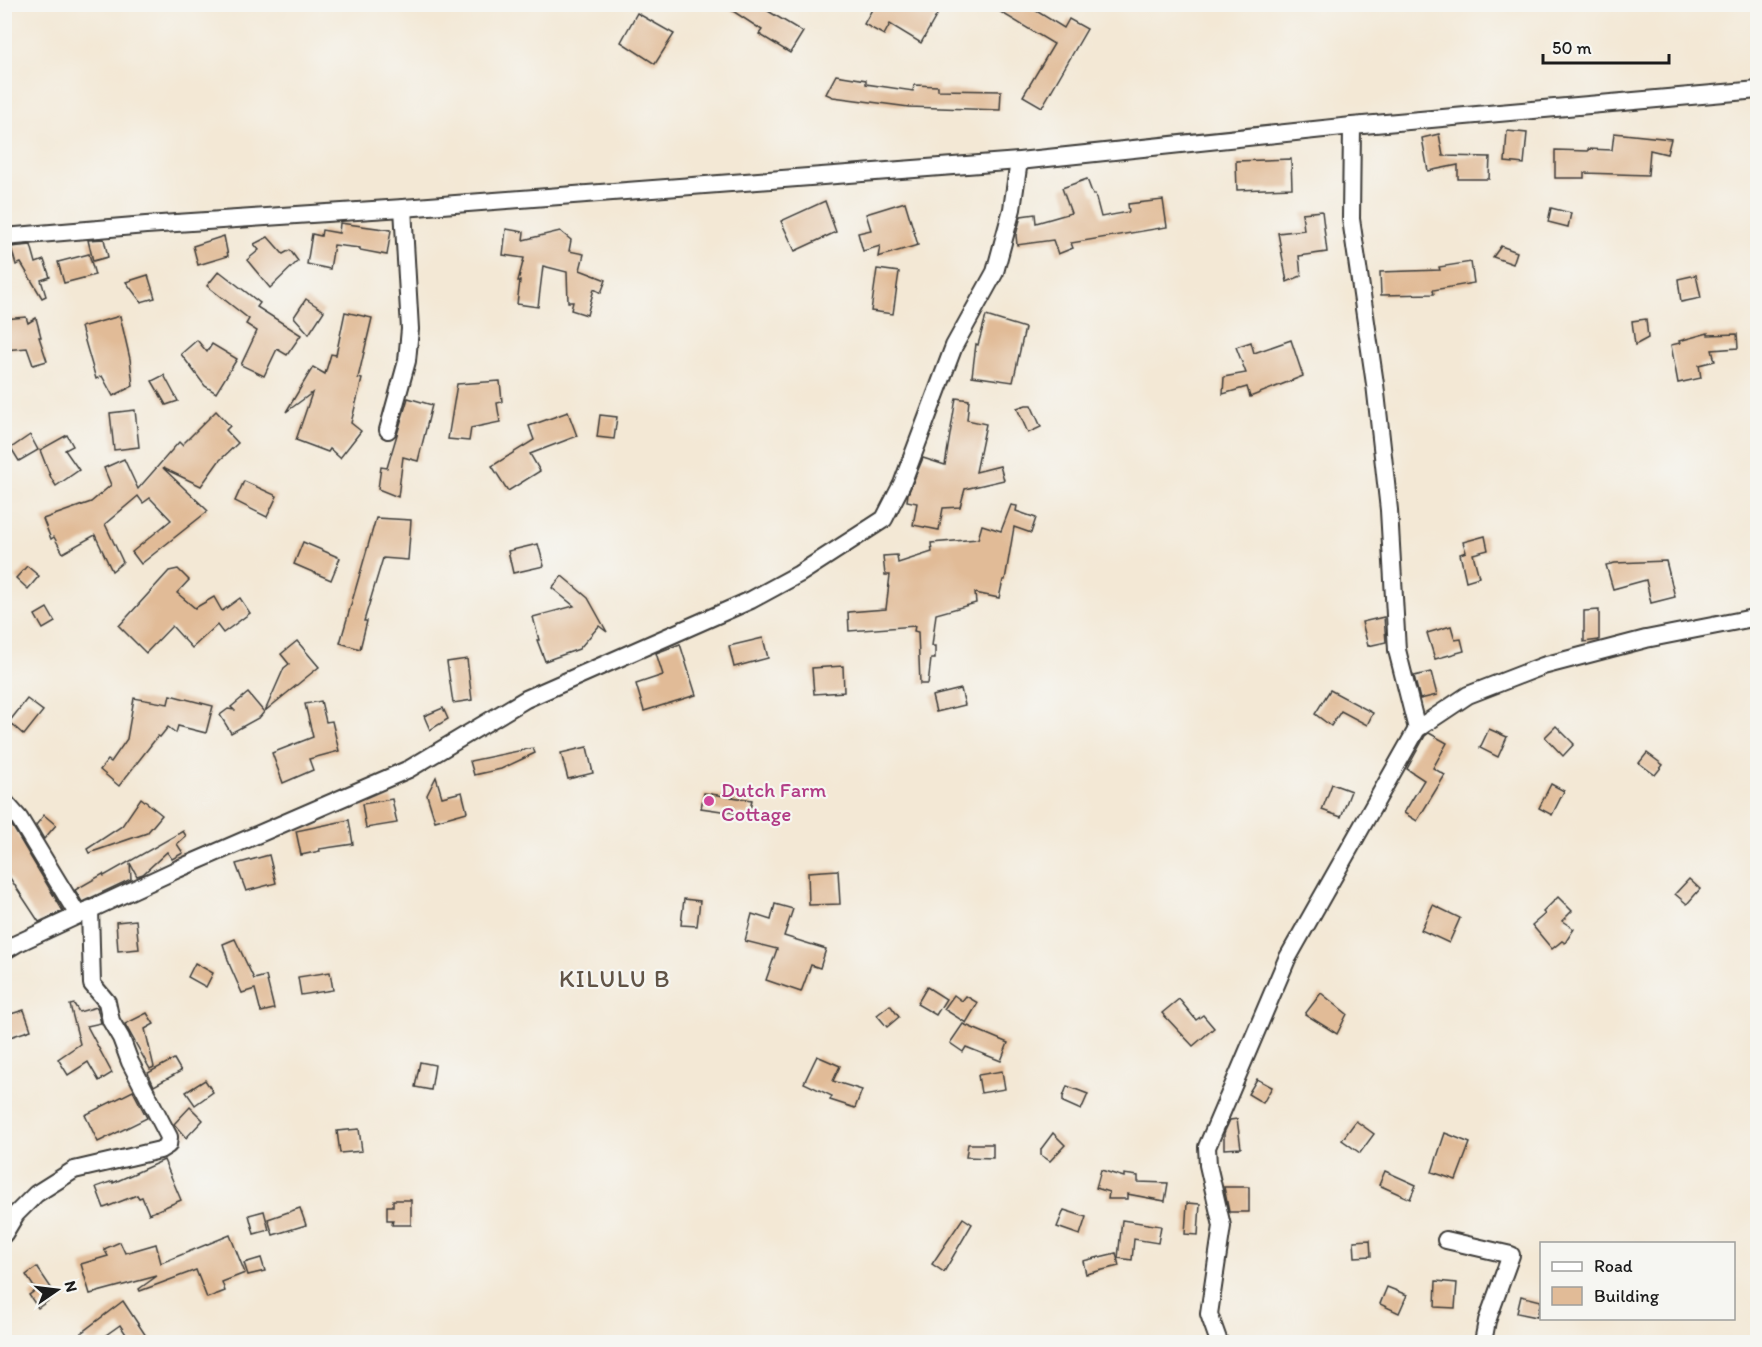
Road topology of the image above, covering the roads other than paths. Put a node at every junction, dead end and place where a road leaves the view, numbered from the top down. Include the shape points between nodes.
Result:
1 (1758, 90) edge
2 (1352, 126) junction
3 (1019, 161) junction
4 (403, 208) junction
5 (4, 237) edge
6 (388, 430) dead end
7 (1758, 617) edge
8 (1418, 729) junction
9 (4, 801) edge
10 (84, 912) junction
11 (4, 951) edge
12 (4, 1234) edge
13 (1446, 1240) dead end
14 (1219, 1342) edge
15 (1483, 1342) edge

1 - 2 street
2 - 3 street
2 - 8 street via 1351,219 1388,498 1396,650
3 - 4 street
3 - 10 street via 996,272 954,346 902,484 884,519 751,600 526,699 409,769
4 - 5 street
4 - 6 street via 410,329 407,361
7 - 8 street via 1646,639 1543,666 1468,695
8 - 14 street via 1287,959 1207,1147 1222,1226 1209,1314
9 - 10 street
10 - 11 street
10 - 12 street via 92,984 108,1002 111,1021 169,1137 168,1145 75,1170 36,1194 16,1214
13 - 15 street via 1511,1255 1486,1321

